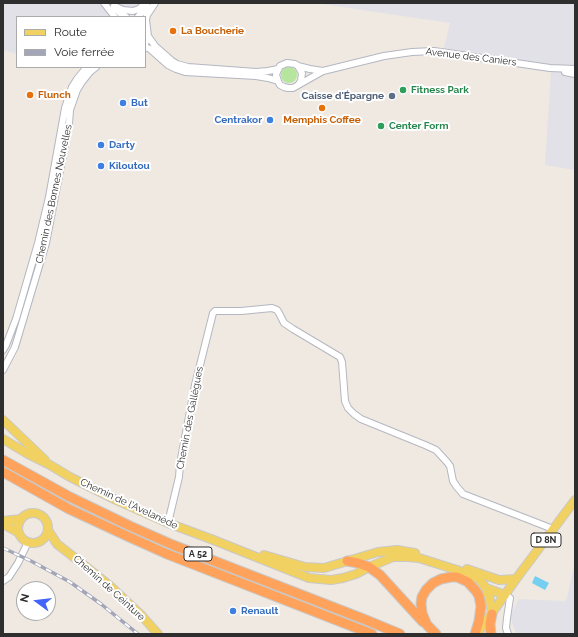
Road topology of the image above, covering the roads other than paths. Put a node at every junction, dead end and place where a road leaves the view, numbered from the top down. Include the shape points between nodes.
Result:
1 (104, 3) edge
2 (146, 3) edge
3 (150, 3) edge
4 (155, 3) edge
5 (112, 4) edge
6 (115, 16) edge
7 (124, 16) edge
8 (139, 16) edge
9 (146, 27) edge
10 (148, 36) junction
11 (146, 41) edge
12 (146, 47) edge
13 (298, 66) junction
14 (86, 68) edge
15 (95, 68) edge
16 (550, 68) junction
17 (278, 69) junction
18 (575, 70) edge
19 (323, 71) junction
20 (575, 74) edge
21 (278, 81) junction
22 (299, 84) junction
23 (3, 350) edge
24 (3, 370) edge
25 (3, 420) edge
26 (3, 439) edge
27 (3, 460) edge
28 (50, 464) junction
29 (3, 472) edge
30 (575, 500) edge
31 (21, 519) junction
32 (3, 522) edge
33 (168, 523) junction
34 (553, 529) junction
35 (48, 530) junction
36 (19, 533) junction
37 (211, 539) junction
38 (28, 542) junction
39 (39, 542) junction
40 (57, 544) junction
41 (347, 561) junction
42 (369, 566) junction
43 (516, 579) junction
44 (499, 580) junction
45 (3, 581) edge
46 (486, 588) junction
47 (506, 595) junction
48 (492, 614) junction
49 (427, 625) junction
50 (158, 634) edge
51 (372, 634) edge
52 (400, 634) edge
53 (436, 634) edge
54 (476, 634) edge
55 (491, 634) edge
56 (508, 634) edge

1 - 6 street
2 - 5 street via 133,11 123,10
3 - 8 street
4 - 9 street via 147,15
5 - 7 street
9 - 10 street
10 - 11 street
10 - 17 street via 172,61 188,67 256,72
12 - 21 street via 168,65 185,72 256,76
13 - 17 street via 287,63
13 - 19 street, Avenue des Caniers
13 - 22 street via 302,73
14 - 23 street, Chemin des Bonnes Nouvelles via 72,87 36,249 16,319
15 - 24 street, Chemin des Bonnes Nouvelles via 77,90 70,110 46,243 14,347
16 - 18 street, Avenue des Caniers
16 - 19 street, Avenue des Caniers via 434,51 384,56
16 - 20 street, Avenue des Caniers
17 - 21 street
19 - 22 street, Avenue des Caniers
21 - 22 street via 280,85 288,88
25 - 28 main road
26 - 28 main road
27 - 52 highway, A 52 via 70,497 173,545
28 - 33 main road, Chemin de l'Avelanède via 116,500
29 - 51 highway, A 52 via 69,509 167,554
30 - 34 main road, D 8N
31 - 32 main road
31 - 35 main road via 29,514 38,514 46,520
31 - 36 main road
32 - 36 main road
33 - 34 street, Chemin des Gallègues via 195,386 213,313 272,308 277,310 284,323 340,357 345,401 354,414 436,450 450,466 453,481 463,494
33 - 37 main road, Chemin de l'Avelanède
34 - 43 main road, D 8N
35 - 39 main road via 44,539
35 - 40 main road, Chemin de Ceinture
36 - 38 main road
37 - 41 main road, Chemin de l'Avelanède via 305,567 324,568
37 - 42 main road, Chemin de l'Avelanède via 308,578 343,578
38 - 39 main road
38 - 45 street via 18,563 9,577
39 - 40 main road
40 - 50 main road, Chemin de Ceinture via 110,586
41 - 42 highway
41 - 44 main road, Chemin de l'Avelanède via 378,552 397,550 423,554
42 - 46 main road, Chemin de l'Avelanède via 393,557 419,558 468,574 479,579
42 - 49 highway
43 - 44 main road, Chemin de l'Avelanède
43 - 47 main road, D 8N
44 - 47 main road
46 - 47 main road, Chemin de l'Avelanède
46 - 48 main road
47 - 48 main road, D 8N
47 - 56 street via 510,598 506,628
48 - 54 main road, D 8N
48 - 55 highway
49 - 53 highway
49 - 54 highway via 421,603 426,590 441,579 457,577 468,582 479,596 481,606

